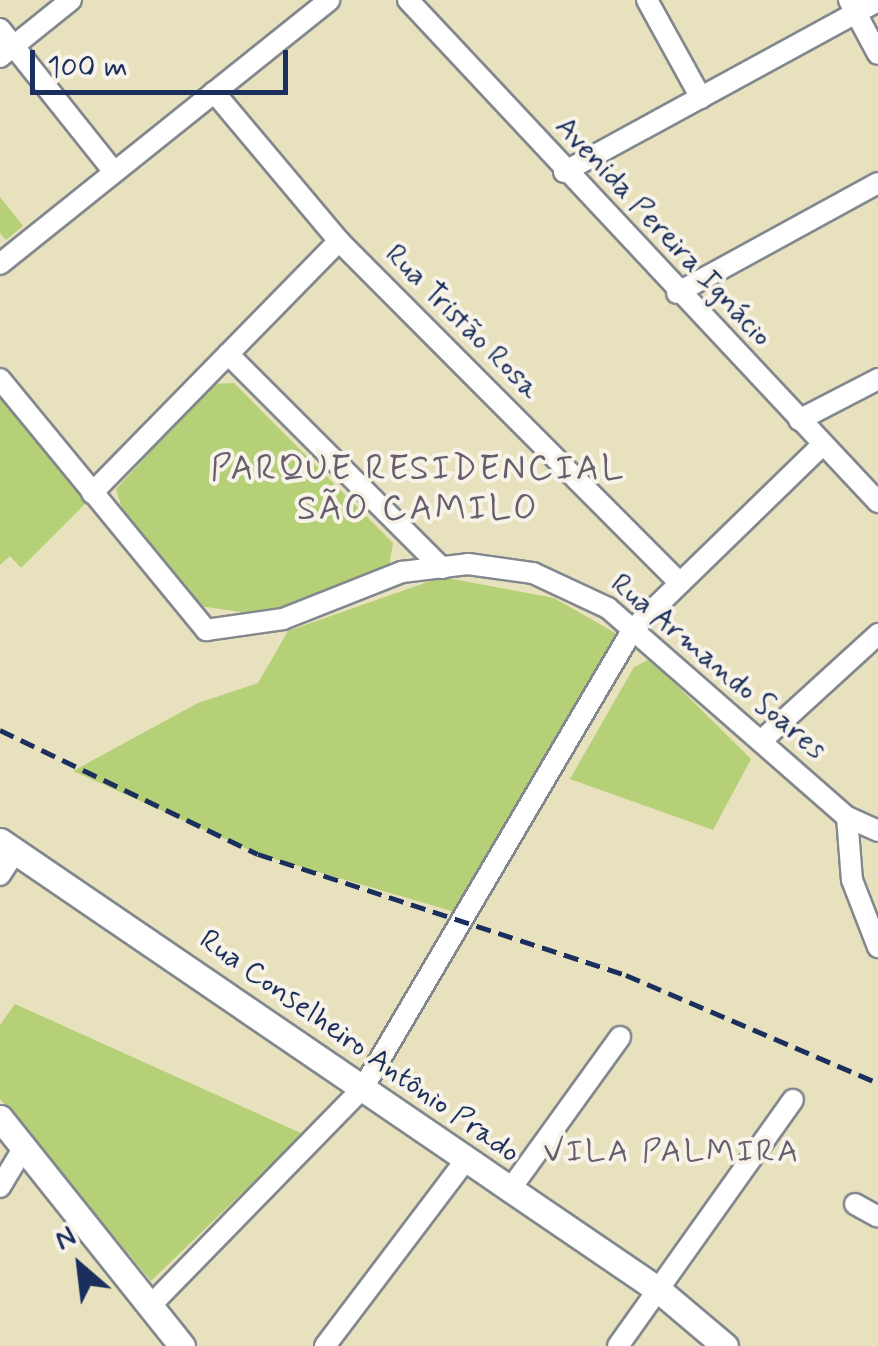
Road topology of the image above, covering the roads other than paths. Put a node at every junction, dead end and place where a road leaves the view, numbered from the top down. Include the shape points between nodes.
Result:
1 (71, 0) edge
2 (330, 0) edge
3 (408, 0) edge
4 (646, 0) edge
5 (878, 1) edge
6 (852, 6) edge
7 (0, 28) edge
8 (7, 52) edge
9 (878, 54) edge
10 (214, 92) junction
11 (700, 98) junction
12 (114, 172) junction
13 (564, 172) junction
14 (878, 183) edge
15 (339, 241) junction
16 (0, 264) edge
17 (677, 293) junction
18 (228, 354) junction
19 (0, 379) edge
20 (878, 379) edge
21 (800, 420) junction
22 (823, 444) junction
23 (92, 493) junction
24 (878, 502) edge
25 (442, 568) junction
26 (680, 583) junction
27 (633, 629) junction
28 (878, 634) edge
29 (761, 741) junction
30 (847, 816) junction
31 (877, 830) edge
32 (8, 846) edge
33 (0, 876) edge
34 (878, 948) edge
35 (620, 1036) dead end
36 (363, 1088) junction
37 (794, 1100) dead end
38 (0, 1118) edge
39 (24, 1147) junction
40 (466, 1161) junction
41 (0, 1187) edge
42 (509, 1191) junction
43 (855, 1204) dead end
44 (878, 1217) edge
45 (660, 1291) junction
46 (152, 1304) junction
47 (331, 1344) edge
48 (182, 1346) edge
49 (618, 1346) edge
50 (726, 1346) edge

1 - 8 street
2 - 10 street
3 - 13 street, Avenida Pereira Ignácio
4 - 11 street
5 - 6 street
6 - 9 street
6 - 11 street
7 - 8 street
8 - 12 street
10 - 12 street
10 - 15 street, Rua Tristão Rosa
11 - 13 street
12 - 16 street
13 - 17 street, Avenida Pereira Ignácio
14 - 17 street
15 - 18 street
15 - 26 street, Rua Tristão Rosa
17 - 21 street, Avenida Pereira Ignácio
18 - 23 street
18 - 25 street
19 - 23 street
20 - 21 street
21 - 22 street, Avenida Pereira Ignácio
22 - 24 street, Avenida Pereira Ignácio
22 - 26 street
23 - 25 street, Rua Armando Soares via 196,624 224,634 402,572
25 - 27 street, Rua Armando Soares via 545,577
26 - 27 street
27 - 29 street, Rua Armando Soares
27 - 36 street
28 - 29 street
29 - 30 street, Rua Armando Soares
30 - 31 street, Rua Armando Soares
30 - 34 street via 852,880
32 - 33 street
32 - 36 main road, Rua Conselheiro Antônio Prado
35 - 42 street
36 - 40 main road, Rua Conselheiro Antônio Prado
36 - 46 street
37 - 45 street
38 - 39 main road
39 - 41 street
39 - 46 main road
40 - 42 main road, Rua Conselheiro Antônio Prado
40 - 47 street
42 - 45 main road, Rua Conselheiro Antônio Prado
43 - 44 street
45 - 49 street
45 - 50 main road, Rua Conselheiro Antônio Prado
46 - 48 main road

